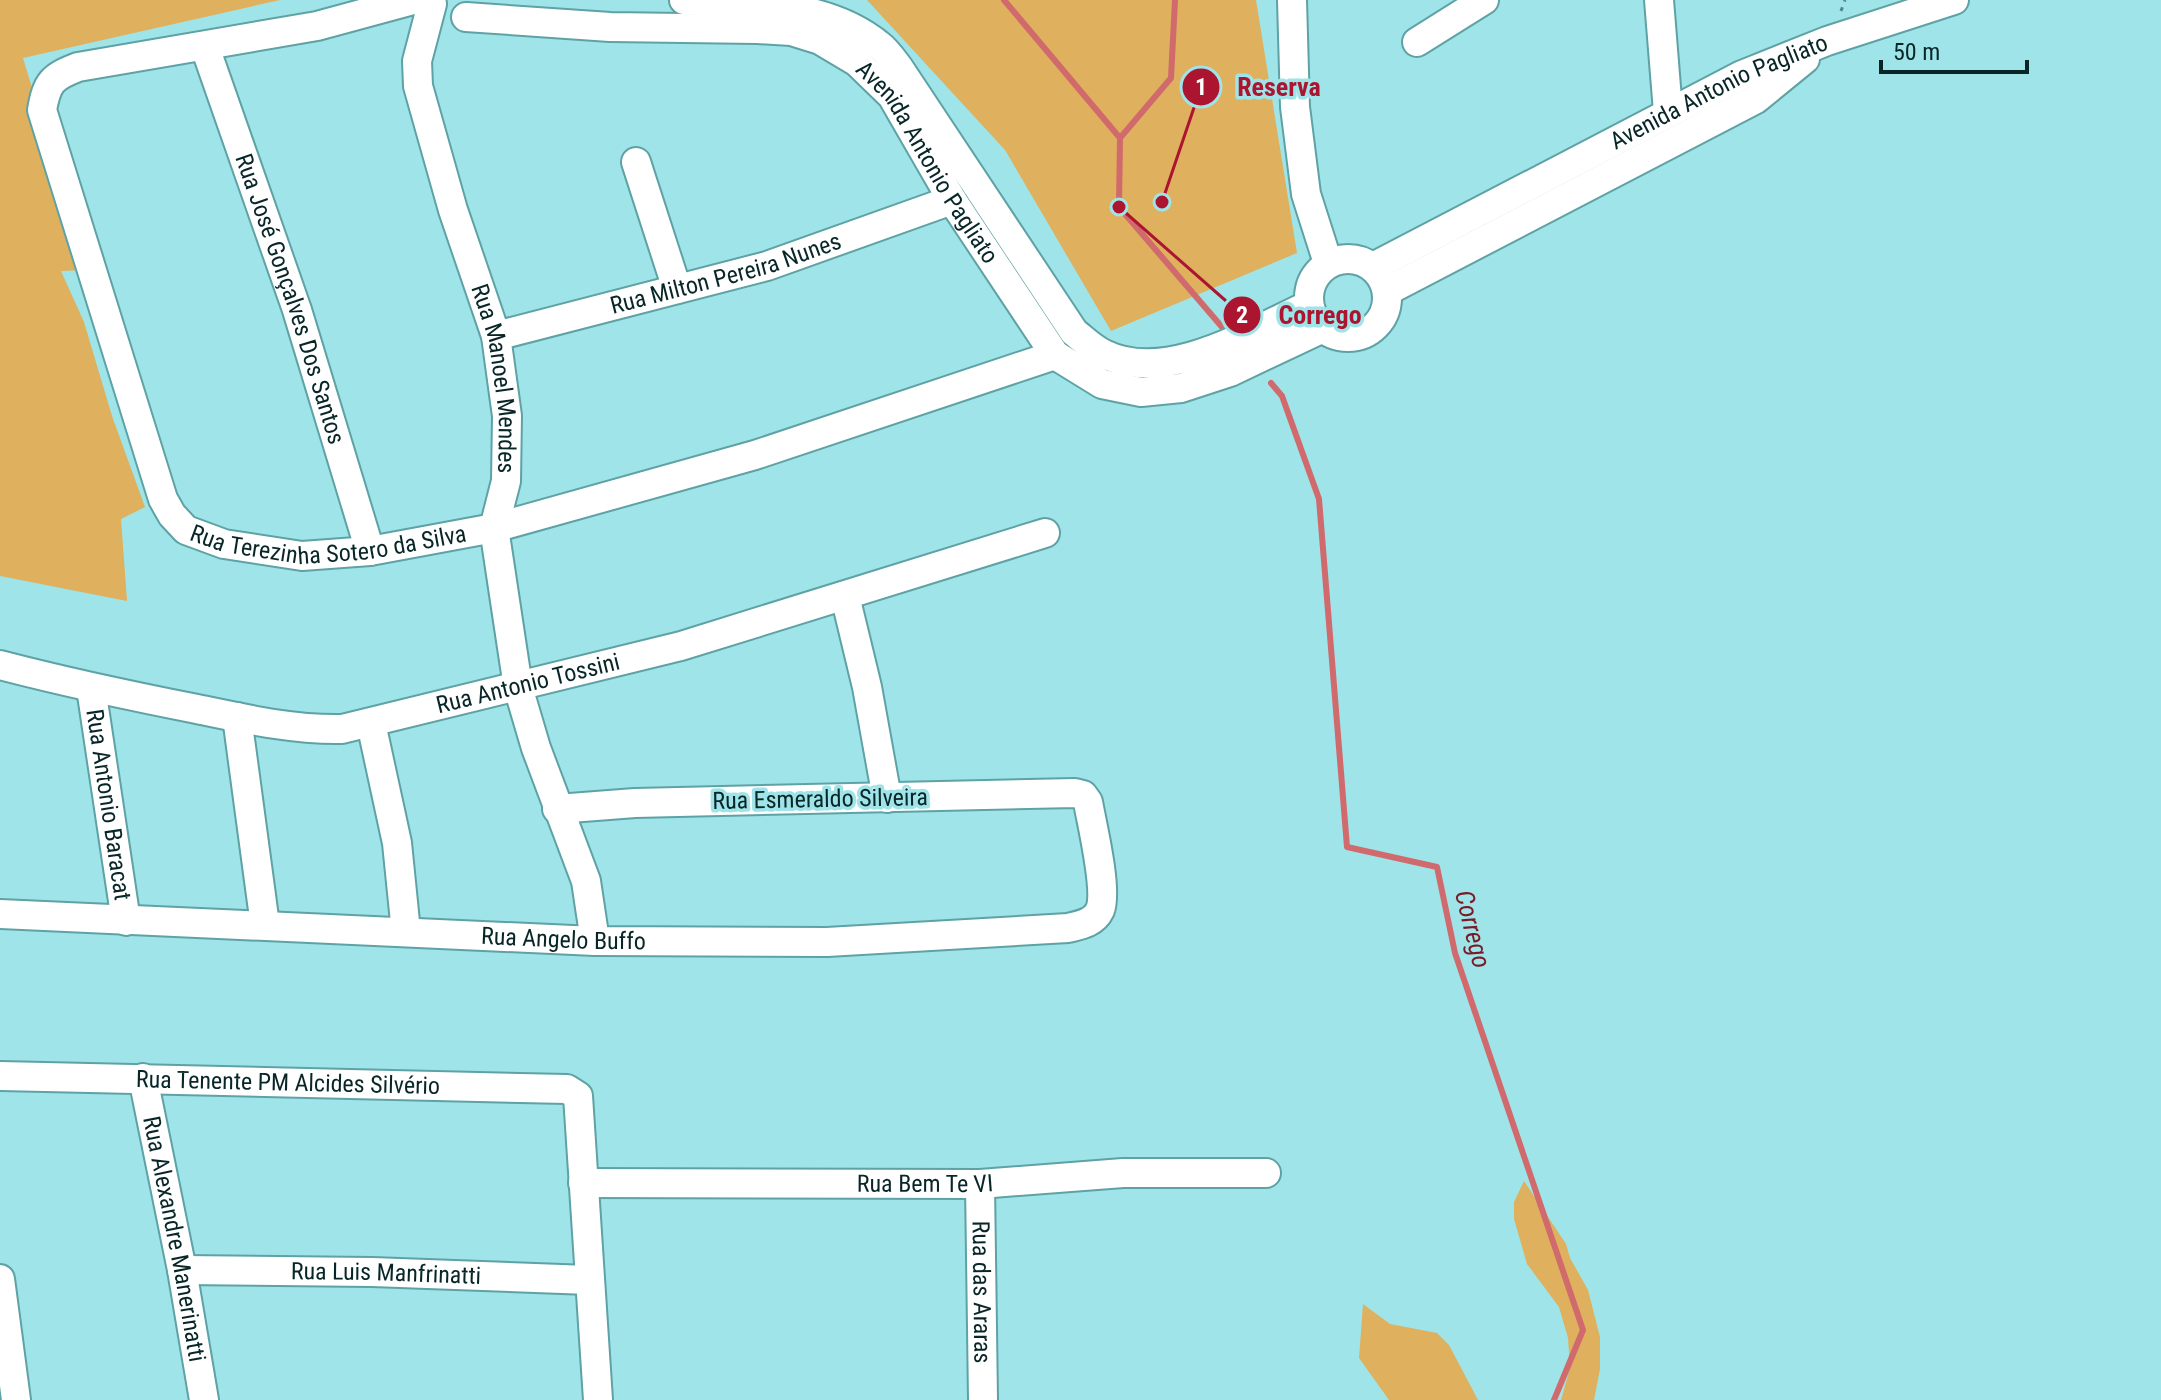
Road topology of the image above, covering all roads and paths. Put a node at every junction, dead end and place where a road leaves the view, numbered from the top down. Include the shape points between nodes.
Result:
1 (498, 0) edge
2 (684, 0) edge
3 (1292, 0) edge
4 (1484, 0) edge
5 (1659, 0) edge
6 (1954, 0) edge
7 (424, 1) edge
8 (466, 17) junction
9 (1827, 41) junction
10 (1417, 42) dead end
11 (205, 47) junction
12 (1668, 112) junction
13 (636, 162) dead end
14 (952, 200) junction
15 (1328, 263) junction
16 (1380, 279) junction
17 (677, 289) junction
18 (1316, 317) junction
19 (496, 336) junction
20 (1055, 355) junction
21 (494, 528) junction
22 (1045, 533) dead end
23 (370, 551) junction
24 (845, 596) junction
25 (0, 665) edge
26 (518, 687) junction
27 (91, 688) junction
28 (237, 717) junction
29 (371, 723) junction
30 (887, 798) junction
31 (557, 809) junction
32 (1103, 892) joint
33 (0, 914) edge
34 (126, 921) junction
35 (265, 925) junction
36 (406, 932) junction
37 (595, 941) junction
38 (0, 1076) edge
39 (143, 1078) junction
40 (1266, 1173) dead end
41 (583, 1183) junction
42 (980, 1184) junction
43 (182, 1270) junction
44 (0, 1279) edge
45 (589, 1280) junction
46 (16, 1400) edge
47 (204, 1400) edge
48 (598, 1400) edge
49 (983, 1400) edge

1 - 8 street
2 - 18 street, Avenida Antonio Pagliato via 797,8 842,22 880,45 1074,332 1104,354 1136,363 1173,362
3 - 15 street via 1295,107 1306,194
4 - 10 street
5 - 12 street
6 - 9 street
7 - 8 street, Avenida Antonio Pagliato
7 - 11 street, Rua Terezinha Sotero da Silva
7 - 19 street, Rua Manoel Mendes via 418,86
8 - 14 street, Avenida Antonio Pagliato via 791,31 820,40 857,62 892,96
9 - 12 street, Avenida Antonio Pagliato
9 - 16 street, Avenida Antonio Pagliato via 1756,99
11 - 23 street, Rua José Gonçalves Dos Santos via 297,310
11 - 23 street, Rua Terezinha Sotero da Silva via 78,67 58,75 46,88 42,110 163,499 186,530 224,544 302,556
12 - 16 street, Avenida Antonio Pagliato
13 - 17 street
14 - 17 street, Rua Milton Pereira Nunes via 767,266
14 - 20 street, Avenida Antonio Pagliato
15 - 16 street via 1351,258
15 - 18 street via 1308,293
16 - 18 street via 1387,305 1382,318 1362,335 1335,335
17 - 19 street, Rua Milton Pereira Nunes
18 - 20 street, Avenida Antonio Pagliato via 1230,372 1181,388 1141,392 1102,384
19 - 21 street, Rua Manoel Mendes via 507,416 506,481
20 - 21 street, Rua Terezinha Sotero da Silva via 755,455
21 - 23 street, Rua Terezinha Sotero da Silva
21 - 26 street, Rua Manoel Mendes
22 - 24 street, Rua Antonio Tossini
24 - 26 street, Rua Antonio Tossini via 681,646
24 - 30 street
25 - 27 street, Rua Antonio Tossini
26 - 29 street, Rua Antonio Tossini
26 - 31 street, Rua Manoel Mendes
27 - 28 street, Rua Antonio Tossini
27 - 34 street, Rua Antonio Baracat
28 - 29 street, Rua Antonio Tossini via 306,729
28 - 35 street
29 - 36 street via 397,843
30 - 31 street, Rua Esmeraldo Silveira
30 - 32 street, Rua Esmeraldo Silveira via 1083,795
31 - 37 street, Rua Manoel Mendes via 586,881
32 - 37 street, Rua Angelo Buffo via 1100,911 1088,923 1068,928 827,942
33 - 34 street, Rua Angelo Buffo
34 - 35 street, Rua Angelo Buffo
35 - 36 street, Rua Angelo Buffo
36 - 37 street, Rua Angelo Buffo
38 - 39 street, Rua Tenente PM Alcides Silvério
39 - 41 street, Rua Tenente PM Alcides Silvério via 575,1092
39 - 43 street, Rua Alexandre Manerinatti
40 - 42 street, Rua Bem Te VI via 1123,1173
41 - 42 street, Rua Bem Te VI
41 - 45 street
42 - 49 street, Rua das Araras
43 - 45 street, Rua Luis Manfrinatti
43 - 47 street, Rua Alexandre Manerinatti
44 - 46 street
45 - 48 street

